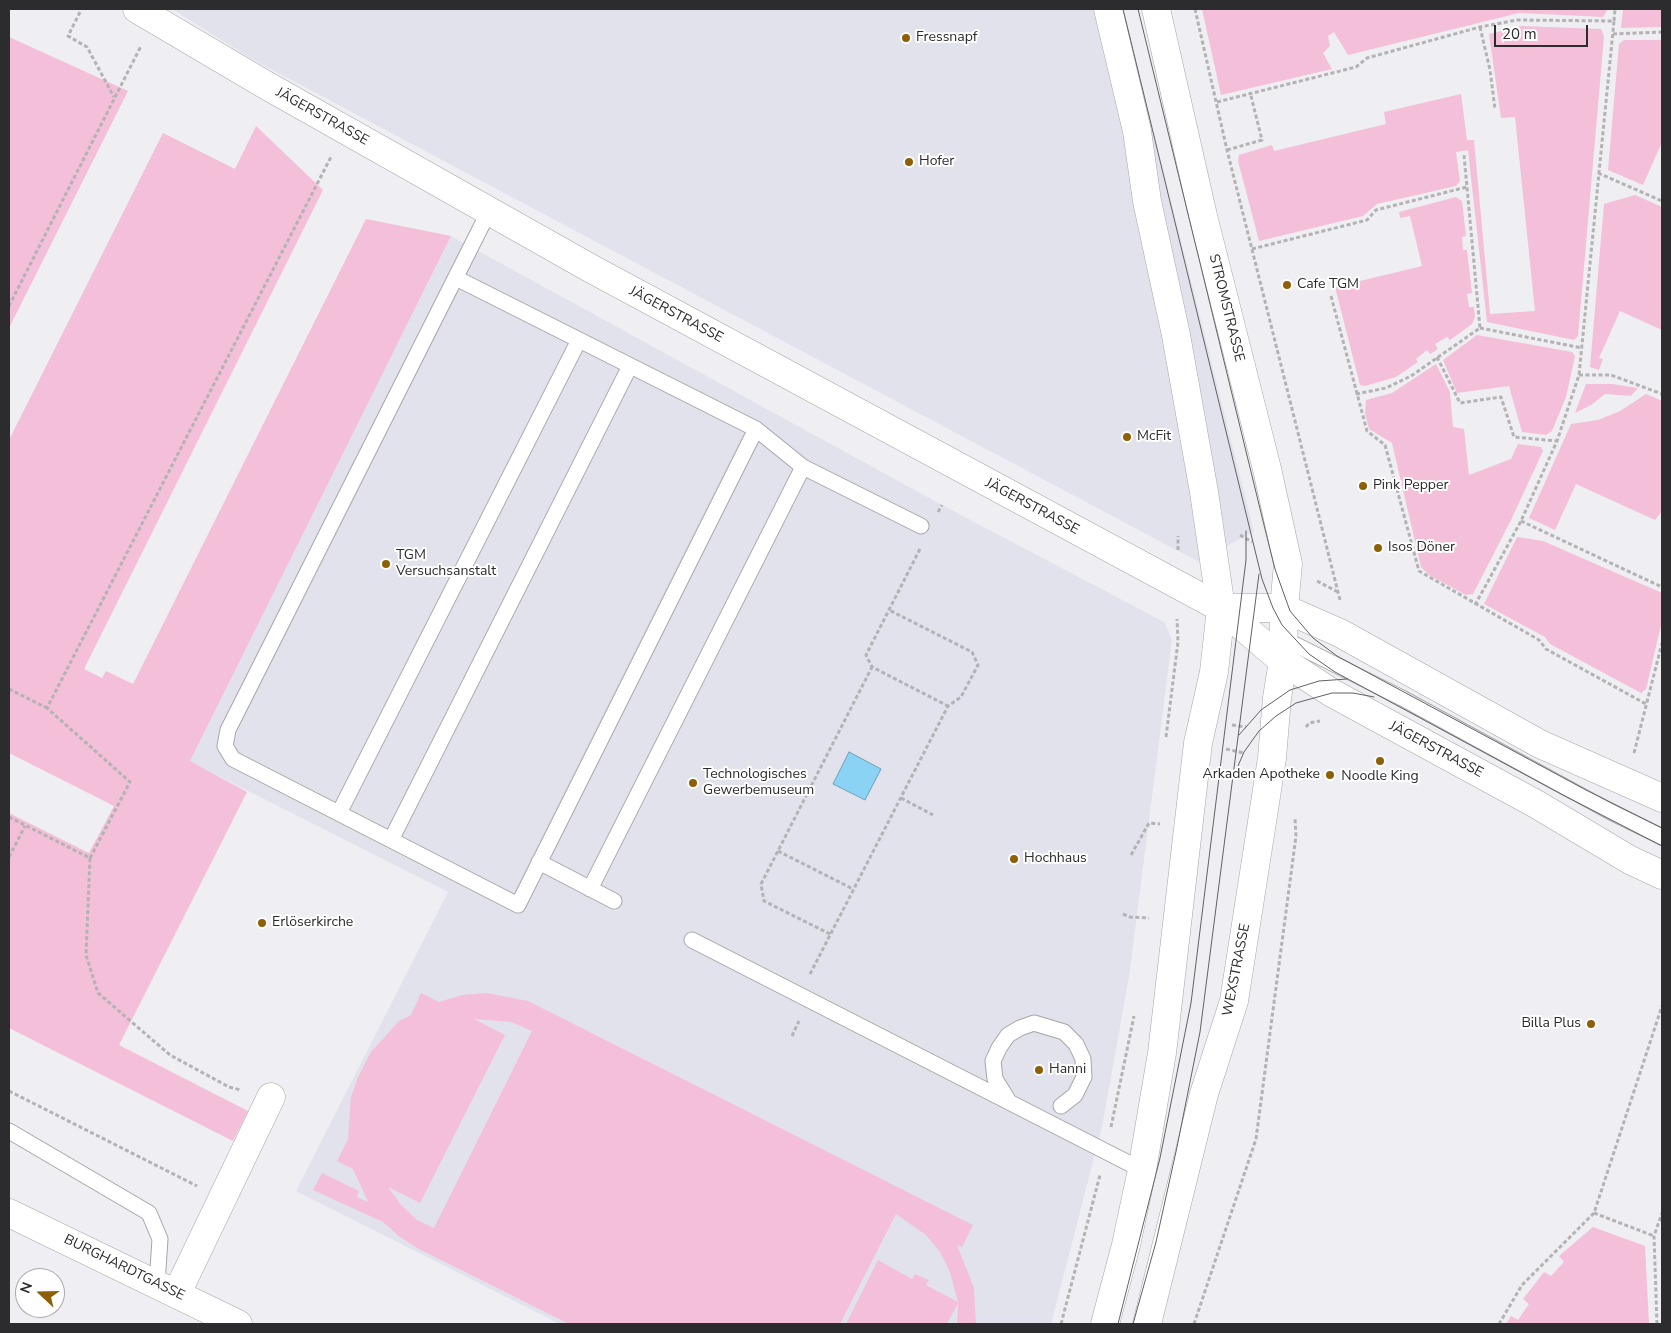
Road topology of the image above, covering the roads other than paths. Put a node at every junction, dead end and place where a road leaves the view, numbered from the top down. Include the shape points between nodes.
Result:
1 (1108, 9) edge
2 (1156, 9) edge
3 (146, 14) edge
4 (489, 212) junction
5 (456, 278) junction
6 (578, 340) junction
7 (630, 366) junction
8 (756, 429) junction
9 (803, 467) junction
10 (921, 526) dead end
11 (1221, 608) junction
12 (1284, 608) junction
13 (1282, 649) junction
14 (1336, 664) junction
15 (1662, 798) edge
16 (339, 813) junction
17 (1662, 836) edge
18 (391, 840) junction
19 (538, 862) junction
20 (1662, 876) edge
21 (590, 889) junction
22 (614, 901) dead end
23 (692, 940) dead end
24 (271, 1097) road end
25 (1009, 1101) junction
26 (1060, 1106) dead end
27 (9, 1131) edge
28 (1142, 1170) junction
29 (9, 1212) edge
30 (167, 1288) junction
31 (238, 1324) edge
32 (1105, 1324) edge
33 (1147, 1324) edge

1 - 11 street via 1137,131 1147,201 1176,335 1204,488
2 - 12 street, STROMSTRASSE via 1200,206 1286,554
3 - 4 street, JÄGERSTRASSE
4 - 5 lane
4 - 11 street, JÄGERSTRASSE
5 - 6 lane
5 - 16 lane via 228,730 226,746 233,758
6 - 7 lane
6 - 16 lane
7 - 8 lane
7 - 18 lane
8 - 9 lane
8 - 19 lane
9 - 10 lane
9 - 21 lane
11 - 12 street, JÄGERSTRASSE
11 - 13 street, JÄGERSTRASSE
11 - 28 street via 1214,672 1195,763 1162,1053
12 - 13 street, WEXSTRASSE
12 - 14 lane via 1298,633
12 - 15 street, JÄGERSTRASSE via 1340,633 1540,744
13 - 14 lane
13 - 20 street, JÄGERSTRASSE via 1332,693
13 - 33 street, WEXSTRASSE via 1274,736 1234,1001 1204,1094
14 - 17 lane, JÄGERSTRASSE via 1611,812
16 - 18 lane
18 - 19 lane via 518,905
19 - 21 lane
21 - 22 lane
23 - 25 lane
24 - 30 street via 222,1199
25 - 26 lane via 995,1078 993,1062 1008,1035 1034,1023 1064,1032 1076,1044 1083,1059 1084,1077 1075,1095
25 - 28 lane
27 - 30 lane via 149,1212 160,1239
28 - 32 street
29 - 30 street, BURGHARDTGASSE
30 - 31 street, BURGHARDTGASSE

